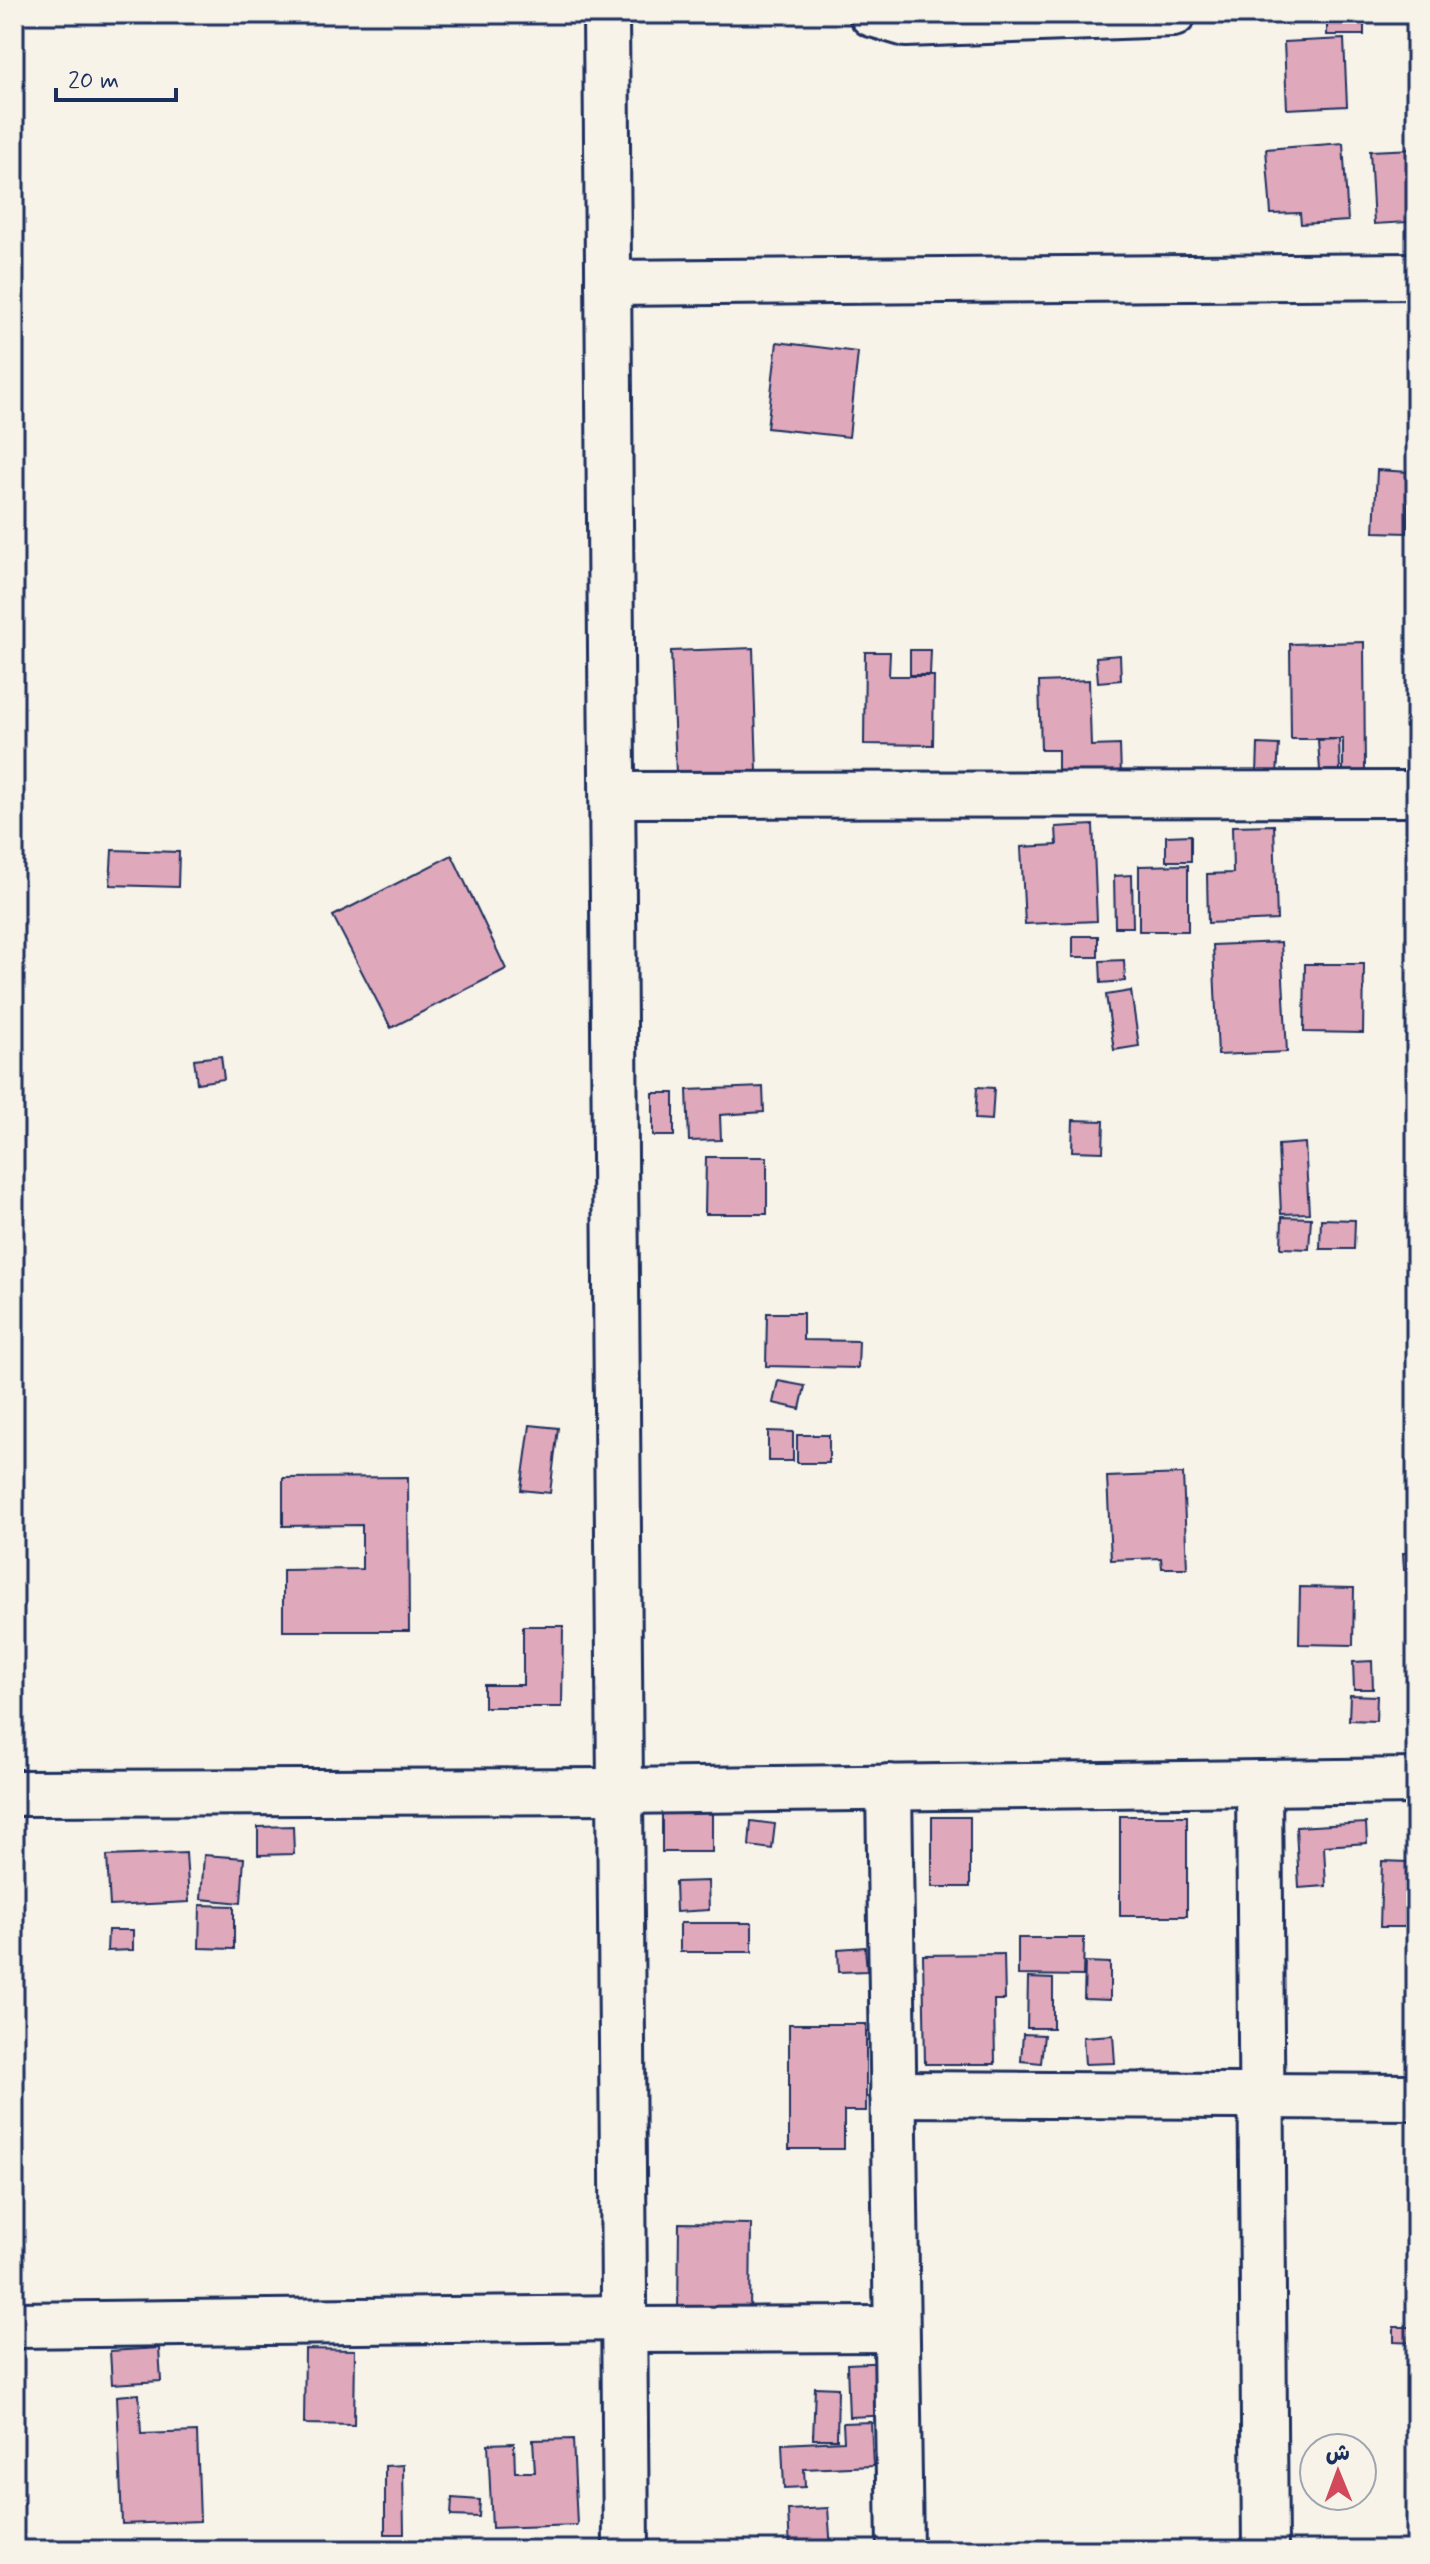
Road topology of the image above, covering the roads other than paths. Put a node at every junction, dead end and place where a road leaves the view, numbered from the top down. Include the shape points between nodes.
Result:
1 (606, 14) edge
2 (872, 14) edge
3 (1173, 14) edge
4 (1416, 276) edge
5 (608, 283) junction
6 (1416, 794) edge
7 (613, 795) junction
8 (1416, 1781) edge
9 (1259, 1783) junction
10 (889, 1787) junction
11 (620, 1791) junction
12 (14, 1793) edge
13 (893, 2094) junction
14 (1262, 2096) junction
15 (1416, 2097) edge
16 (624, 2324) junction
17 (14, 2325) edge
18 (896, 2329) junction
19 (626, 2550) edge
20 (900, 2550) edge
21 (1265, 2550) edge

1 - 5 street
2 - 3 street via 906,24
4 - 5 street
5 - 7 street
6 - 7 street
7 - 11 street
8 - 9 street
9 - 10 street
9 - 14 street
10 - 11 street
10 - 13 street
11 - 12 street
11 - 16 street
13 - 14 street
13 - 18 street
14 - 15 street
14 - 21 street
16 - 17 street
16 - 18 street
16 - 19 street
18 - 20 street

